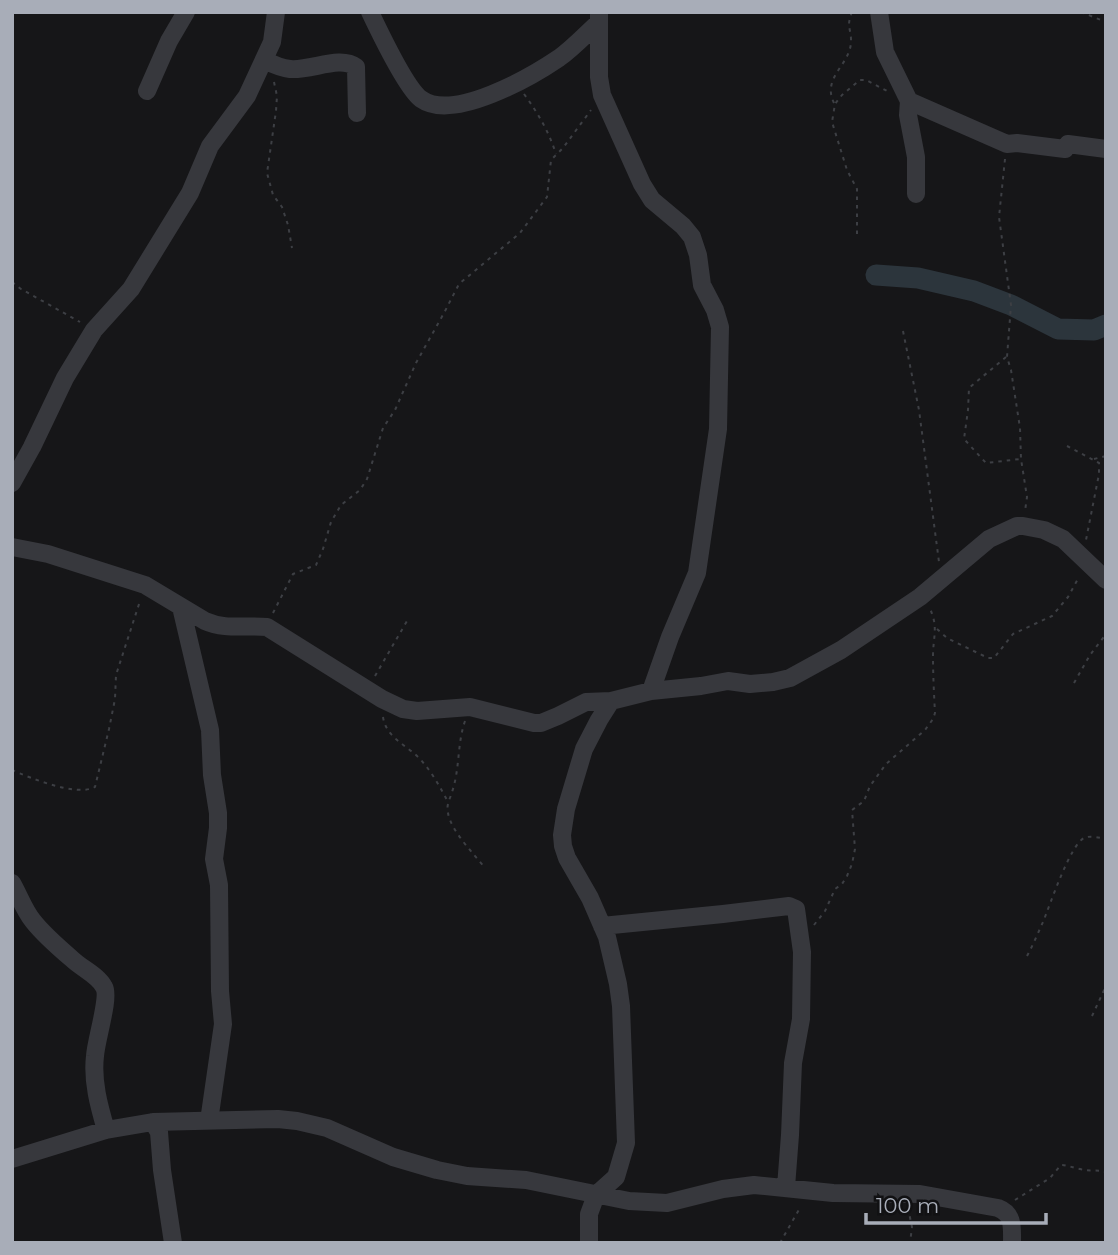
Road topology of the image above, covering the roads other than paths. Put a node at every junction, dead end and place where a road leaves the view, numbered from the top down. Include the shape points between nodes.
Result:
1 (186, 12) edge
2 (276, 12) edge
3 (370, 12) edge
4 (879, 12) edge
5 (599, 17) edge
6 (268, 62) junction
7 (147, 91) dead end
8 (909, 101) junction
9 (357, 113) dead end
10 (1106, 149) edge
11 (916, 194) dead end
12 (12, 483) edge
13 (12, 547) edge
14 (1106, 580) edge
15 (181, 607) junction
16 (651, 691) junction
17 (611, 701) junction
18 (12, 883) edge
19 (602, 926) junction
20 (209, 1121) junction
21 (153, 1122) junction
22 (106, 1130) junction
23 (12, 1158) edge
24 (786, 1187) junction
25 (596, 1195) junction
26 (173, 1243) edge
27 (589, 1243) edge
28 (1012, 1243) edge

1 - 7 street
2 - 6 street
3 - 5 street via 420,99 450,107 474,102 560,57
4 - 8 street via 885,52
5 - 16 street via 602,95 652,200 692,237 702,285 719,327 718,429 697,573
6 - 9 street via 288,69 354,64
6 - 12 street via 210,146 190,193 131,289 94,330
8 - 10 street via 1007,144
8 - 11 street
13 - 15 street via 145,585
14 - 16 street via 1063,539 1017,526 989,539 916,600 790,678
15 - 17 street via 215,625 267,626 403,709 470,707 541,723 586,702
15 - 20 street via 210,730 218,821 214,859 219,886 223,1024
16 - 17 street
17 - 19 street via 584,749 562,835 567,858
18 - 22 street via 32,920 104,987 107,996 94,1057
19 - 24 street via 789,906 796,909 802,952 801,1019 793,1063
19 - 25 street via 621,1006 626,1143 617,1177
20 - 21 street
20 - 25 street via 297,1121 437,1170 526,1180
21 - 22 street
21 - 26 street via 159,1132
22 - 23 street
24 - 25 street via 754,1185 667,1203
24 - 28 street via 833,1193 908,1193 1004,1210 1009,1215
25 - 27 street via 589,1214

